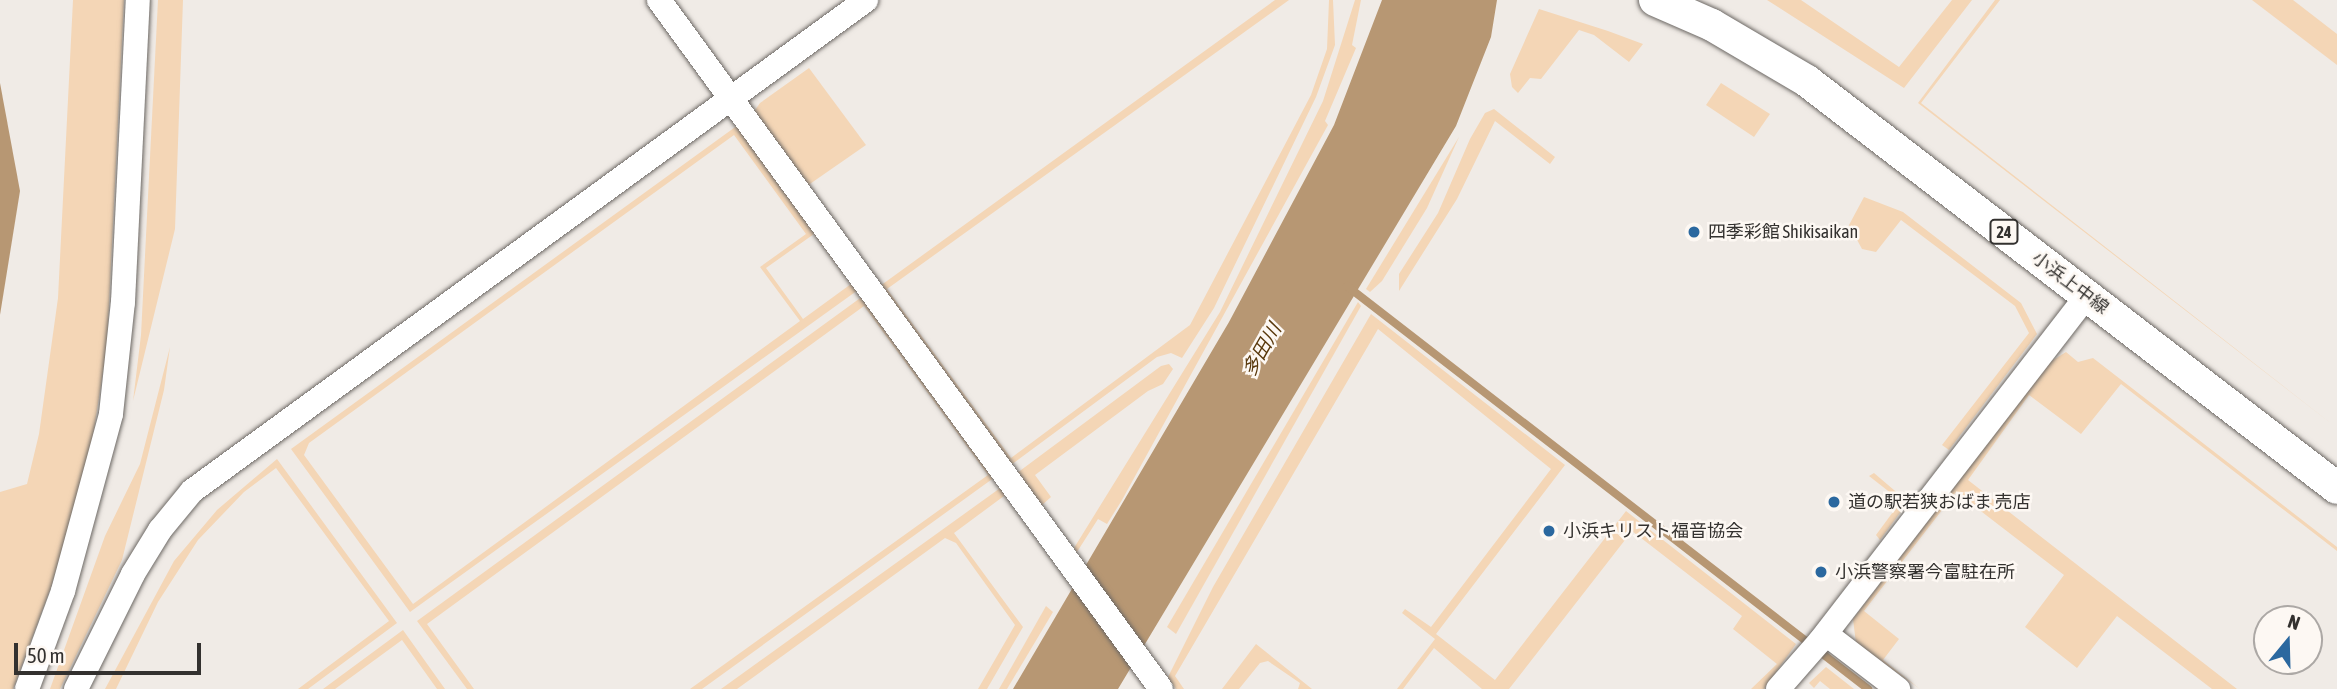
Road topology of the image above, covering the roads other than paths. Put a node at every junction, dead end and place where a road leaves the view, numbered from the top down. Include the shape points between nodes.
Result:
1 (138, 0) edge
2 (659, 0) edge
3 (866, 0) edge
4 (1655, 0) edge
5 (730, 98) junction
6 (2087, 295) junction
7 (2337, 488) edge
8 (1819, 643) junction
9 (1155, 681) edge
10 (27, 689) edge
11 (76, 689) edge
12 (1778, 689) edge
13 (1898, 689) edge

1 - 10 street via 124,302 111,414 63,591
2 - 5 street
3 - 5 street
4 - 6 main road, 小浜上中線 / 24 via 1712,25 1807,81
5 - 9 street
5 - 11 street via 192,491 133,574
6 - 7 main road, 小浜上中線 / 24
6 - 8 street
8 - 12 street
8 - 13 street

